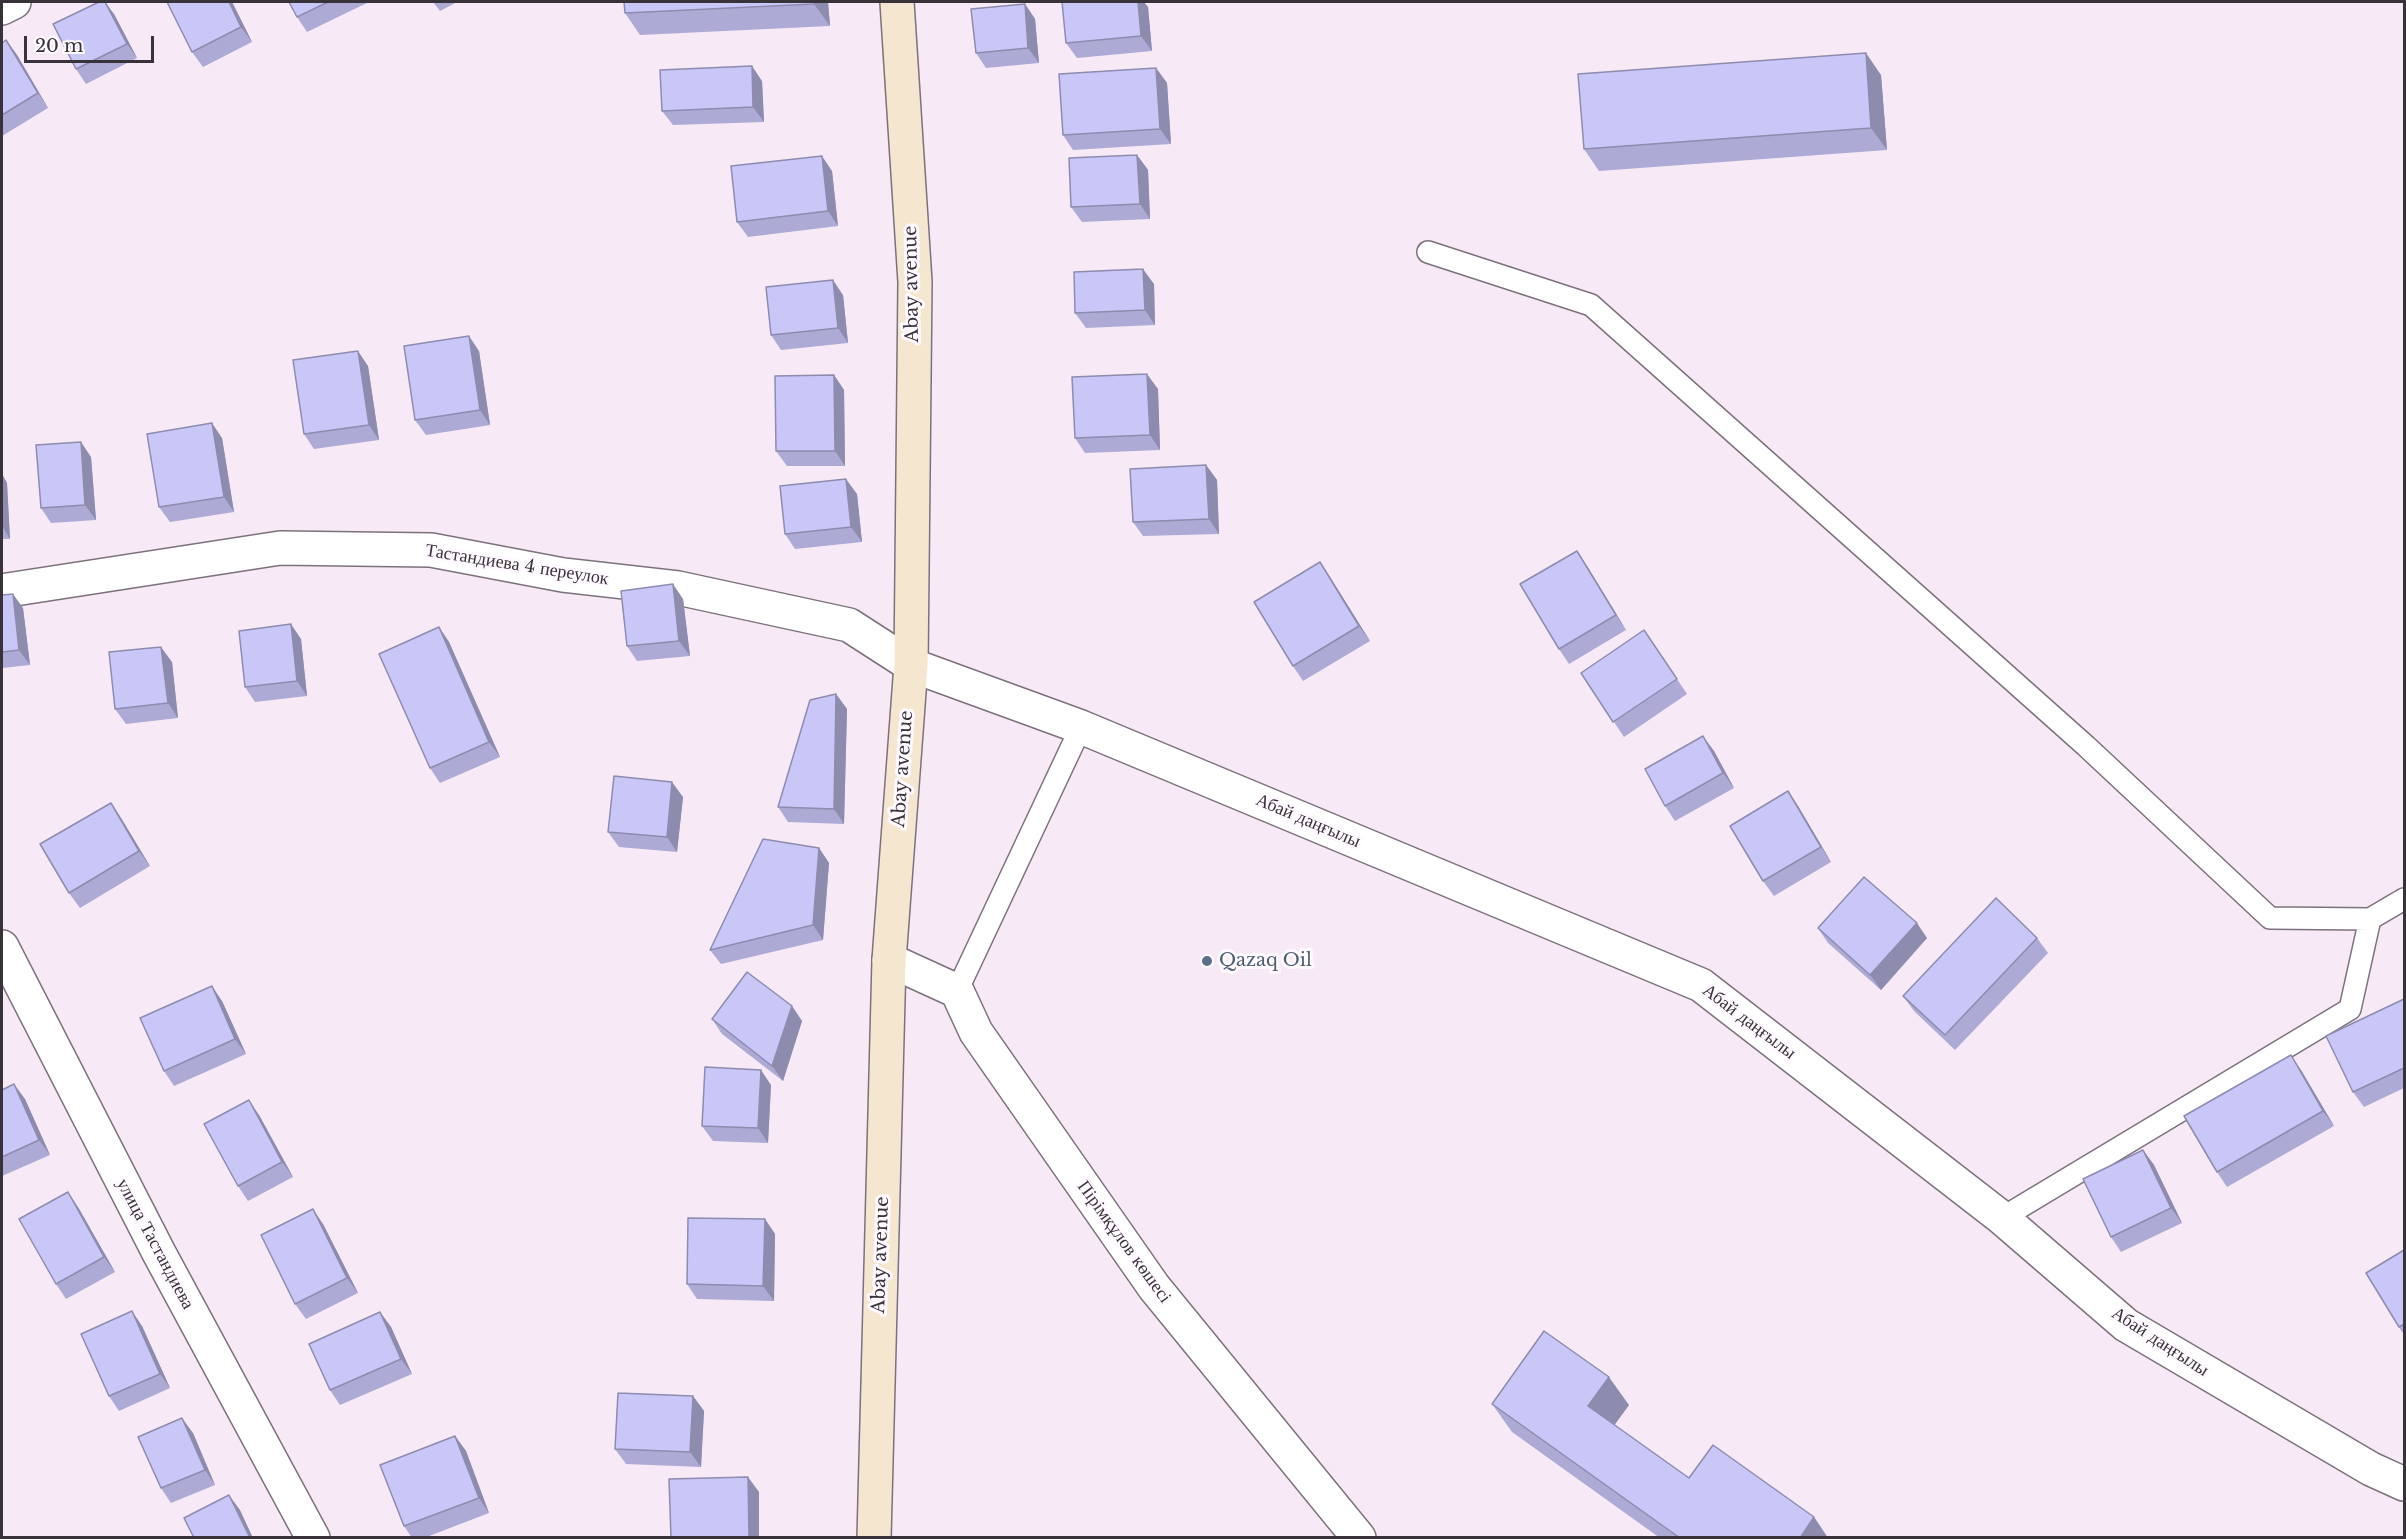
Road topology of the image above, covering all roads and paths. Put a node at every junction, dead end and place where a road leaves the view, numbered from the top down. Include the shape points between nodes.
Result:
1 (14, 2) edge
2 (897, 2) edge
3 (2, 8) edge
4 (1428, 252) dead end
5 (2, 591) edge
6 (911, 665) junction
7 (1082, 727) junction
8 (2404, 900) edge
9 (2370, 919) junction
10 (2, 947) edge
11 (889, 960) junction
12 (957, 991) junction
13 (2002, 1218) junction
14 (2404, 1484) edge
15 (313, 1538) edge
16 (874, 1538) edge
17 (1359, 1538) edge

1 - 3 street
2 - 6 street, Abay avenue via 915,282
4 - 9 lane via 1591,304 2086,746 2270,918
5 - 6 street, Тастандиева 4 переулок via 279,548 431,550 563,575 678,588 849,625
6 - 7 street, Абай даңғылы
6 - 11 street, Abay avenue
7 - 12 lane
7 - 13 street, Абай даңғылы via 1701,985
8 - 9 lane
9 - 13 lane via 2350,1009
10 - 15 street, улица Тастандиева via 159,1253
11 - 12 street
11 - 16 street, Abay avenue
12 - 17 street, Пірімқұлов көшесі via 976,1032 1154,1287
13 - 14 street, Абай даңғылы via 2126,1325 2371,1469

